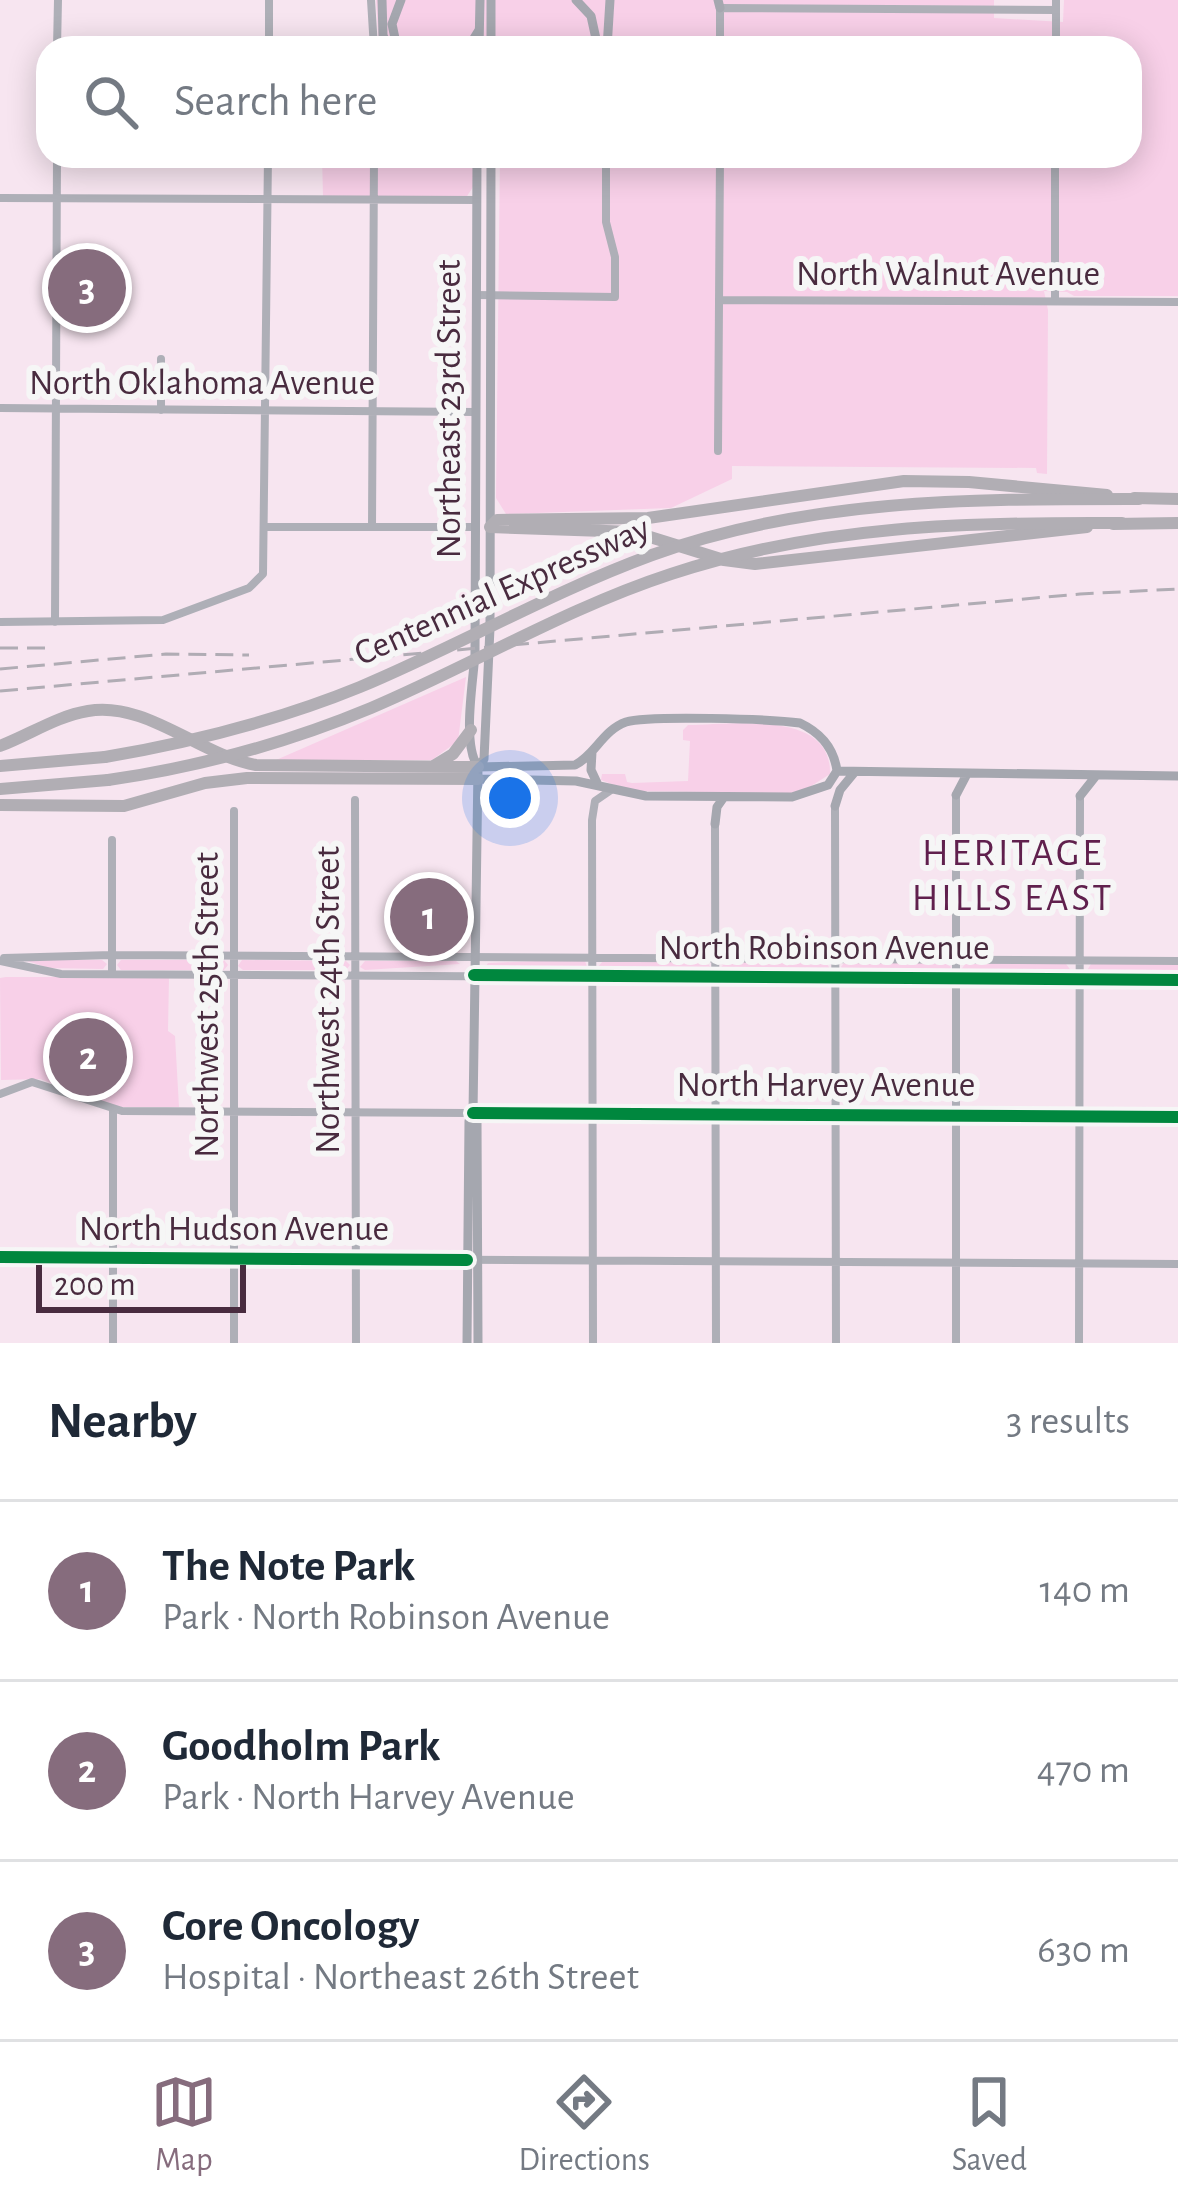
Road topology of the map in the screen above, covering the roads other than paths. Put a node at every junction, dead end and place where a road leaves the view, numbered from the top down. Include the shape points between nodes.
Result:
1 (58, 0) edge
2 (269, 0) edge
3 (371, 0) edge
4 (382, 0) edge
5 (401, 0) edge
6 (480, 0) edge
7 (491, 0) edge
8 (575, 0) edge
9 (610, 0) edge
10 (719, 4) edge
11 (1056, 5) edge
12 (479, 30) junction
13 (58, 36) edge
14 (269, 36) edge
15 (373, 36) edge
16 (383, 36) edge
17 (395, 36) edge
18 (475, 36) edge
19 (479, 36) edge
20 (492, 36) edge
21 (598, 36) edge
22 (604, 36) edge
23 (720, 36) edge
24 (1056, 36) edge
25 (57, 168) edge
26 (268, 168) edge
27 (374, 168) edge
28 (477, 168) edge
29 (491, 168) edge
30 (606, 168) edge
31 (720, 168) edge
32 (1055, 168) edge
33 (0, 198) edge
34 (57, 198) junction
35 (268, 200) junction
36 (374, 200) junction
37 (476, 200) junction
38 (476, 295) junction
39 (491, 296) junction
40 (719, 300) junction
41 (1055, 301) junction
42 (1178, 302) edge
43 (161, 359) dead end
44 (0, 408) edge
45 (57, 409) junction
46 (161, 410) junction
47 (267, 410) junction
48 (372, 411) junction
49 (476, 412) junction
50 (718, 451) dead end
51 (1139, 499) junction
52 (1178, 499) edge
53 (1122, 523) junction
54 (1178, 523) edge
55 (266, 526) junction
56 (371, 527) junction
57 (483, 527) junction
58 (0, 622) edge
59 (55, 622) junction
60 (471, 730) junction
61 (0, 746) edge
62 (592, 752) junction
63 (0, 766) edge
64 (434, 766) junction
65 (837, 771) junction
66 (854, 772) junction
67 (478, 773) junction
68 (967, 774) junction
69 (1096, 775) junction
70 (1178, 776) edge
71 (598, 784) junction
72 (0, 789) edge
73 (612, 790) junction
74 (956, 795) joint
75 (724, 796) junction
76 (1080, 796) joint
77 (355, 800) dead end
78 (0, 805) edge
79 (835, 806) joint
80 (233, 811) dead end
81 (715, 824) joint
82 (112, 840) dead end
83 (112, 956) junction
84 (234, 956) junction
85 (355, 956) junction
86 (475, 956) junction
87 (592, 957) junction
88 (715, 958) junction
89 (836, 958) junction
90 (956, 959) junction
91 (0, 960) edge
92 (1079, 960) junction
93 (1178, 961) edge
94 (112, 974) junction
95 (234, 974) junction
96 (355, 974) junction
97 (474, 975) junction
98 (592, 976) junction
99 (715, 977) junction
100 (836, 977) junction
101 (956, 978) junction
102 (1079, 979) junction
103 (1178, 980) edge
104 (0, 1094) edge
105 (113, 1110) junction
106 (234, 1111) junction
107 (355, 1112) junction
108 (473, 1113) junction
109 (592, 1113) junction
110 (716, 1114) junction
111 (836, 1115) junction
112 (956, 1115) junction
113 (1079, 1116) junction
114 (1178, 1117) edge
115 (0, 1257) edge
116 (113, 1258) junction
117 (234, 1259) junction
118 (356, 1260) junction
119 (472, 1260) junction
120 (593, 1261) junction
121 (716, 1262) junction
122 (836, 1262) junction
123 (956, 1263) junction
124 (1079, 1264) junction
125 (1178, 1264) edge
126 (113, 1343) edge
127 (234, 1343) edge
128 (356, 1343) edge
129 (467, 1343) edge
130 (478, 1343) edge
131 (593, 1343) edge
132 (716, 1343) edge
133 (836, 1343) edge
134 (956, 1343) edge
135 (1079, 1343) edge

1 - 13 street
2 - 14 street
3 - 15 street
4 - 16 main road
5 - 17 main road
6 - 12 main road
7 - 20 main road
8 - 21 main road
9 - 22 main road
10 - 11 street
10 - 23 street
11 - 24 street
12 - 18 main road
12 - 19 main road
25 - 34 street
26 - 35 street
27 - 36 street
28 - 37 main road, Northeast 23rd Street
29 - 39 main road, Northeast 23rd Street
30 - 39 street via 615,296
31 - 40 street
32 - 41 street
33 - 34 street
34 - 35 street
34 - 45 street
35 - 36 street
35 - 47 street
36 - 37 street
36 - 48 street
37 - 38 main road, Northeast 23rd Street
38 - 39 street
38 - 49 main road, Northeast 23rd Street
39 - 57 main road, Northeast 23rd Street
40 - 41 street, North Walnut Avenue
40 - 50 street
41 - 42 street, North Walnut Avenue
43 - 46 street
44 - 45 street, North Oklahoma Avenue
45 - 46 street, North Oklahoma Avenue
45 - 59 street
46 - 47 street, North Oklahoma Avenue
47 - 48 street, North Oklahoma Avenue
47 - 55 street
48 - 49 street, North Oklahoma Avenue
48 - 56 street
49 - 57 main road, Northeast 23rd Street
51 - 52 highway, Centennial Expressway
51 - 57 highway, bridge via 904,481 724,508
51 - 63 highway, Centennial Expressway, bridge via 909,502 728,532 601,575 316,704 223,734 105,757
53 - 54 highway, Centennial Expressway
53 - 57 highway, bridge via 772,563 740,563 634,532
53 - 72 highway, Centennial Expressway, bridge via 903,526 734,556 599,601 325,726 108,780
55 - 56 street
55 - 59 street via 265,568 249,588 163,620
56 - 57 street
57 - 60 main road, Northeast 23rd Street
57 - 67 main road, Northeast 23rd Street via 488,675
58 - 59 street
60 - 64 highway
60 - 67 main road, Northeast 23rd Street
61 - 64 highway via 102,710 245,763
62 - 65 main road via 614,728 638,720 789,722 816,731
62 - 67 main road via 562,767
62 - 71 main road
64 - 67 highway
65 - 66 main road
65 - 75 main road via 828,785 800,796
66 - 68 main road
66 - 79 main road
67 - 71 main road
67 - 78 highway via 247,778 124,806
67 - 86 main road
68 - 69 main road
68 - 74 main road
69 - 70 main road
69 - 76 main road
71 - 73 main road
73 - 75 main road
73 - 87 street via 596,800 592,820
74 - 90 street
75 - 81 main road
76 - 92 street
77 - 85 street, Northwest 24th Street
79 - 89 street
80 - 84 street, Northwest 25th Street
81 - 88 street
82 - 83 street
83 - 84 street, North Robinson Avenue
83 - 91 street, North Robinson Avenue
83 - 94 street
84 - 85 street, North Robinson Avenue
84 - 95 street, Northwest 25th Street
85 - 86 street, North Robinson Avenue
85 - 96 street, Northwest 24th Street
86 - 87 street, North Robinson Avenue
86 - 97 main road
87 - 88 street, North Robinson Avenue
87 - 98 street
88 - 89 street, North Robinson Avenue
88 - 99 street
89 - 90 street, North Robinson Avenue
89 - 100 street
90 - 92 street, North Robinson Avenue
90 - 101 street
91 - 94 street, North Robinson Avenue via 62,974
92 - 93 street, North Robinson Avenue
92 - 102 street
94 - 95 street, North Robinson Avenue
95 - 96 street, North Robinson Avenue
95 - 106 street, Northwest 25th Street
96 - 97 street, North Robinson Avenue
96 - 107 street, Northwest 24th Street
97 - 98 street, North Robinson Avenue
97 - 108 main road
98 - 99 street, North Robinson Avenue
98 - 109 street
99 - 100 street, North Robinson Avenue
99 - 110 street
100 - 101 street, North Robinson Avenue
100 - 111 street
101 - 102 street, North Robinson Avenue
101 - 112 street
102 - 103 street, North Robinson Avenue
102 - 113 street
104 - 105 street, North Harvey Avenue via 32,1082
105 - 106 street, North Harvey Avenue
105 - 116 street
106 - 107 street, North Harvey Avenue
106 - 117 street, Northwest 25th Street
107 - 108 street, North Harvey Avenue
107 - 118 street, Northwest 24th Street
108 - 109 street, North Harvey Avenue
108 - 119 main road
109 - 110 street, North Harvey Avenue
109 - 120 street
110 - 111 street, North Harvey Avenue
110 - 121 street
111 - 112 street, North Harvey Avenue
111 - 122 street
112 - 113 street, North Harvey Avenue
112 - 123 street
113 - 114 street, North Harvey Avenue
113 - 124 street
115 - 116 street, North Hudson Avenue
116 - 117 street, North Hudson Avenue
116 - 126 street
117 - 118 street, North Hudson Avenue
117 - 127 street, Northwest 25th Street
118 - 119 street, North Hudson Avenue
118 - 128 street, Northwest 24th Street
119 - 120 street, North Hudson Avenue
119 - 129 main road
119 - 130 main road
120 - 121 street, North Hudson Avenue
120 - 131 street
121 - 122 street, North Hudson Avenue
121 - 132 street
122 - 123 street, North Hudson Avenue
122 - 133 street
123 - 124 street, North Hudson Avenue
123 - 134 street
124 - 125 street, North Hudson Avenue
124 - 135 street

